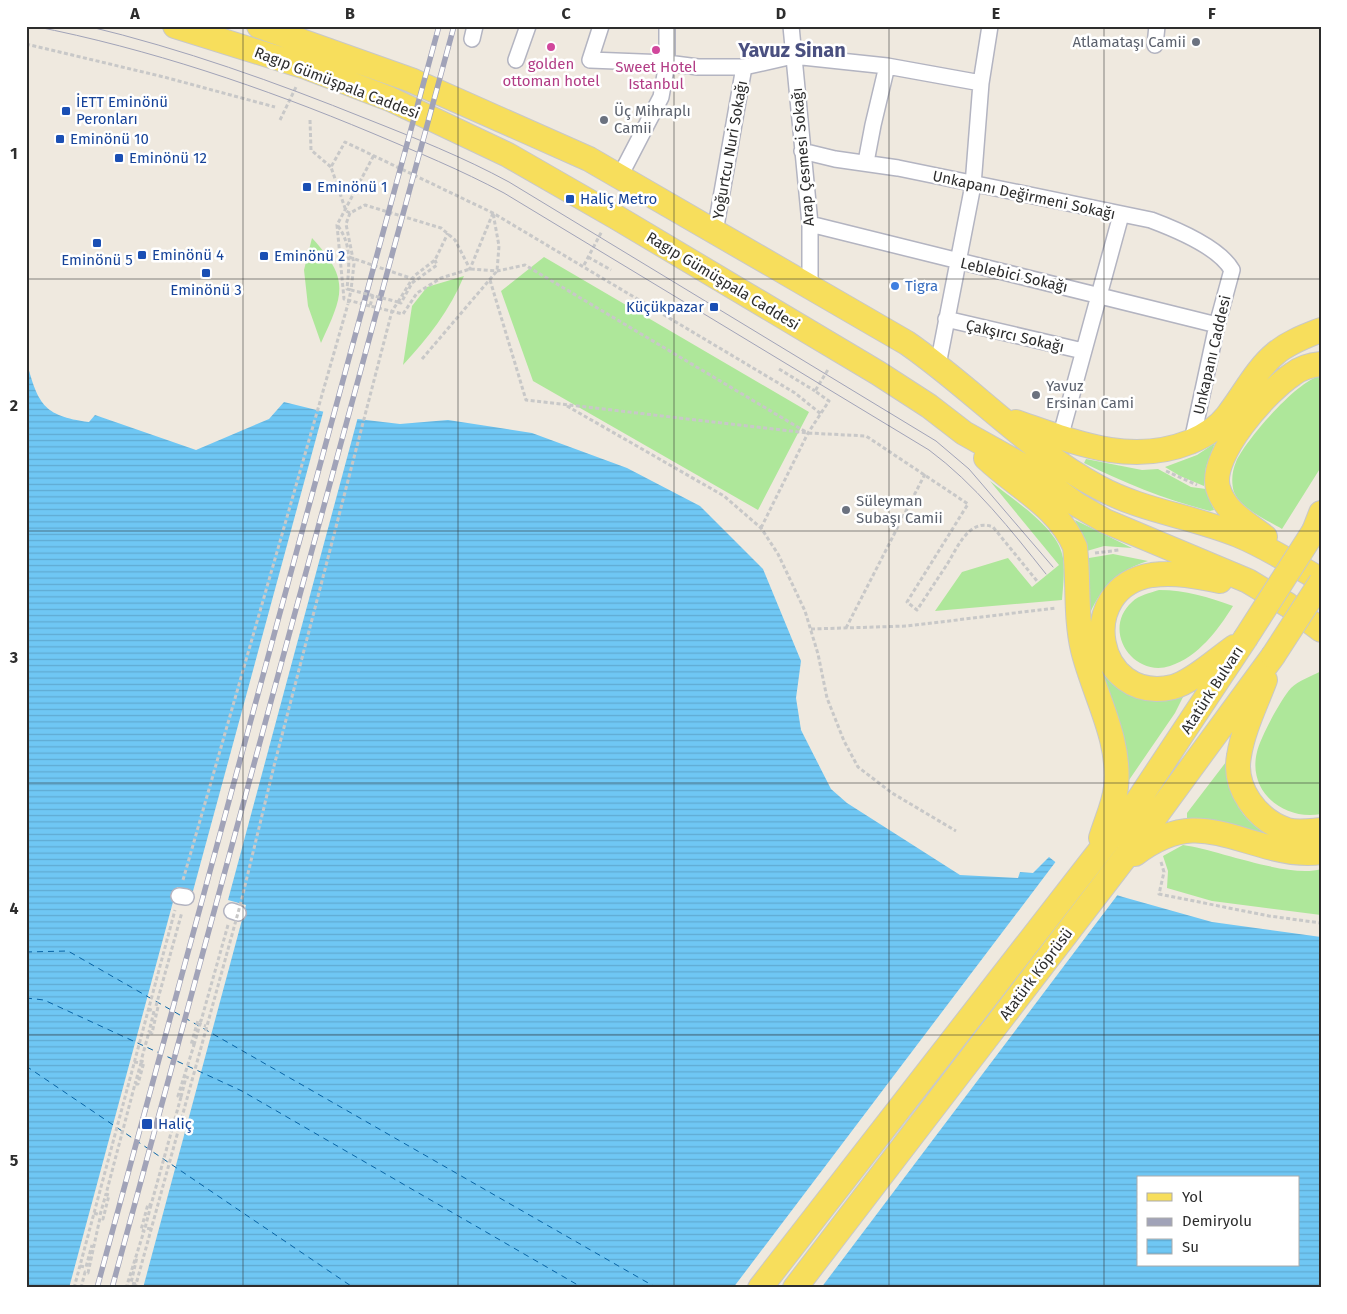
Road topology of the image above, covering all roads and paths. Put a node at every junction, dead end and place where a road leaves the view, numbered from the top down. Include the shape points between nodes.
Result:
1 (175, 26) edge
2 (259, 26) edge
3 (528, 26) edge
4 (601, 26) edge
5 (667, 26) edge
6 (791, 26) edge
7 (990, 26) edge
8 (1157, 26) edge
9 (295, 32) edge
10 (26, 44) edge
11 (1155, 45) dead end
12 (793, 56) junction
13 (516, 60) dead end
14 (667, 63) junction
15 (887, 66) junction
16 (744, 67) junction
17 (981, 83) junction
18 (275, 107) dead end
19 (310, 120) dead end
20 (802, 151) junction
21 (374, 155) junction
22 (866, 162) junction
23 (331, 167) junction
24 (620, 176) junction
25 (973, 184) junction
26 (348, 212) junction
27 (493, 212) junction
28 (1121, 215) junction
29 (810, 224) junction
30 (337, 225) junction
31 (603, 229) dead end
32 (715, 232) junction
33 (448, 233) junction
34 (351, 257) junction
35 (588, 257) junction
36 (956, 262) junction
37 (584, 265) junction
38 (470, 269) junction
39 (611, 270) dead end
40 (1232, 270) joint
41 (497, 271) junction
42 (414, 278) junction
43 (490, 280) junction
44 (810, 287) junction
45 (350, 290) junction
46 (1099, 295) junction
47 (373, 296) junction
48 (398, 302) junction
49 (370, 306) junction
50 (946, 319) junction
51 (1217, 325) junction
52 (1321, 330) edge
53 (840, 350) junction
54 (1083, 351) junction
55 (422, 359) dead end
56 (938, 364) junction
57 (1321, 364) edge
58 (778, 369) dead end
59 (815, 391) junction
60 (564, 405) junction
61 (821, 414) junction
62 (998, 414) junction
63 (808, 433) junction
64 (964, 433) junction
65 (1060, 438) junction
66 (1192, 441) junction
67 (925, 474) junction
68 (1319, 521) edge
69 (760, 528) junction
70 (1287, 560) junction
71 (1037, 581) dead end
72 (1248, 581) junction
73 (1321, 581) edge
74 (1058, 608) dead end
75 (811, 628) junction
76 (846, 628) junction
77 (1321, 630) edge
78 (1245, 639) junction
79 (1273, 656) junction
80 (1321, 830) edge
81 (956, 831) dead end
82 (1321, 852) edge
83 (1095, 854) junction
84 (1160, 860) dead end
85 (1115, 869) junction
86 (183, 897) junction
87 (235, 912) junction
88 (1321, 923) edge
89 (148, 1009) junction
90 (206, 1026) junction
91 (149, 1032) junction
92 (194, 1045) junction
93 (134, 1062) junction
94 (192, 1079) junction
95 (135, 1084) junction
96 (181, 1097) junction
97 (125, 1122) junction
98 (129, 1123) dead end
99 (106, 1194) junction
100 (151, 1205) junction
101 (94, 1214) junction
102 (151, 1229) junction
103 (92, 1245) junction
104 (137, 1257) junction
105 (80, 1266) junction
106 (135, 1286) edge
107 (74, 1288) edge
108 (81, 1288) edge
109 (129, 1288) edge
110 (760, 1288) edge
111 (795, 1288) edge

1 - 53 main road, Ragıp Gümüşpala Caddesi via 306,67 390,99 508,156
2 - 9 main road, Ragıp Gümüşpala Caddesi
3 - 13 street
4 - 14 street via 590,60
5 - 14 street
6 - 12 street, Arap Çesmesi Sokağı
7 - 17 street
8 - 11 street
9 - 24 main road, Ragıp Gümüşpala Caddesi via 487,112
10 - 18 path
12 - 15 street
12 - 16 street
12 - 20 street, Arap Çesmesi Sokağı
14 - 16 street
14 - 24 street via 661,97
15 - 17 street
15 - 22 street
16 - 32 street, Yoğurtcu Nuri Sokağı
17 - 25 street
19 - 23 path via 311,150
20 - 22 street, Unkapanı Değirmeni Sokağı
20 - 29 street, Arap Çesmesi Sokağı
21 - 23 path via 345,142
21 - 26 path
21 - 27 path
22 - 25 street, Unkapanı Değirmeni Sokağı
23 - 26 path
24 - 32 main road, Ragıp Gümüşpala Caddesi
25 - 28 street, Unkapanı Değirmeni Sokağı
25 - 36 street
26 - 30 path
26 - 33 path via 365,205 442,228
26 - 34 path via 346,224 353,251
27 - 37 path
27 - 38 path
27 - 41 path via 499,246
28 - 40 street, Unkapanı Değirmeni Sokağı via 1151,220 1172,228 1215,252
28 - 46 street
29 - 36 street, Leblebici Sokağı
29 - 44 street, Arap Çesmesi Sokağı
30 - 34 path
30 - 49 path via 344,299
31 - 35 path
32 - 44 main road, Ragıp Gümüşpala Caddesi
33 - 38 path
33 - 42 path via 435,260
34 - 42 path
34 - 45 path via 354,264
34 - 45 path via 347,289
35 - 37 path
35 - 39 path
36 - 46 street, Leblebici Sokağı
36 - 50 street
37 - 61 path via 795,393
38 - 41 path
38 - 49 path via 441,278 417,293 403,314
40 - 51 street, Unkapanı Caddesi
41 - 43 path
41 - 63 path via 525,265
42 - 48 path
42 - 48 path via 401,303
43 - 55 path
43 - 60 path via 526,400
44 - 56 main road, Ragıp Gümüşpala Caddesi
45 - 47 path, bridge
45 - 86 path, bridge
46 - 51 street, Leblebici Sokağı
46 - 54 street
47 - 48 path, bridge
47 - 49 path
48 - 87 path, bridge via 392,311
50 - 54 street, Çakşırcı Sokağı
50 - 56 street
51 - 66 street, Unkapanı Caddesi
52 - 66 main road via 1276,353 1226,418
53 - 59 path
53 - 64 main road, Ragıp Gümüşpala Caddesi via 929,406
54 - 65 street
56 - 62 main road, Ragıp Gümüşpala Caddesi
57 - 70 main road via 1308,365 1292,374 1271,394 1235,436 1218,467 1218,487 1226,505 1275,545
58 - 59 path
59 - 61 path via 828,400
60 - 63 path
60 - 69 path via 724,496
61 - 63 path
62 - 65 main road
62 - 70 main road, Ragıp Gümüşpala Caddesi via 1045,453 1098,487 1155,511 1236,534
63 - 67 path via 866,436
63 - 69 path
64 - 72 main road, Ragıp Gümüşpala Caddesi via 1023,466 1105,521
64 - 83 main road via 987,460 1043,503 1071,537 1075,547 1079,625 1116,764 1114,798
65 - 66 main road via 1124,453 1153,452
67 - 71 path via 968,504 907,602 918,610 959,542 982,525 992,527
67 - 76 path
68 - 78 main road, Atatürk Bulvarı, bridge
69 - 75 path via 794,583
70 - 73 main road
72 - 77 main road, Ragıp Gümüşpala Caddesi
72 - 78 main road via 1226,582 1187,574 1150,575 1138,579 1108,604 1101,634 1110,663 1122,677 1138,686 1155,689 1186,682
73 - 79 main road, bridge
74 - 76 path via 907,626
75 - 76 path
75 - 81 path via 827,698 858,767 892,793
78 - 83 main road, Atatürk Bulvarı via 1133,808
79 - 80 main road via 1239,756 1240,780 1256,811 1270,823 1288,830
79 - 85 main road, Atatürk Köprüsü
82 - 85 main road via 1296,854 1208,831 1181,830 1150,843
83 - 110 main road, Atatürk Köprüsü
84 - 88 path via 1164,872 1159,894
85 - 111 main road, Atatürk Köprüsü
86 - 89 path
86 - 91 path via 152,1033
87 - 90 path, bridge
87 - 92 path via 201,1021 198,1020 191,1045
89 - 91 path via 154,1011
89 - 93 path
90 - 92 path via 200,1024
90 - 94 path, bridge
91 - 95 path via 141,1061 144,1062 138,1084
92 - 96 path via 178,1096
93 - 95 path via 141,1063
93 - 101 path
94 - 96 path via 186,1077
94 - 102 path, bridge
95 - 97 path
96 - 100 path
97 - 98 path
97 - 99 path
99 - 101 path via 100,1215
99 - 103 path via 109,1195
100 - 102 path via 146,1228
100 - 104 path via 148,1204
101 - 105 path
102 - 106 path, bridge
103 - 105 path via 86,1267
103 - 108 path via 95,1246
104 - 106 path via 131,1282
104 - 109 path via 127,1285
105 - 107 path

